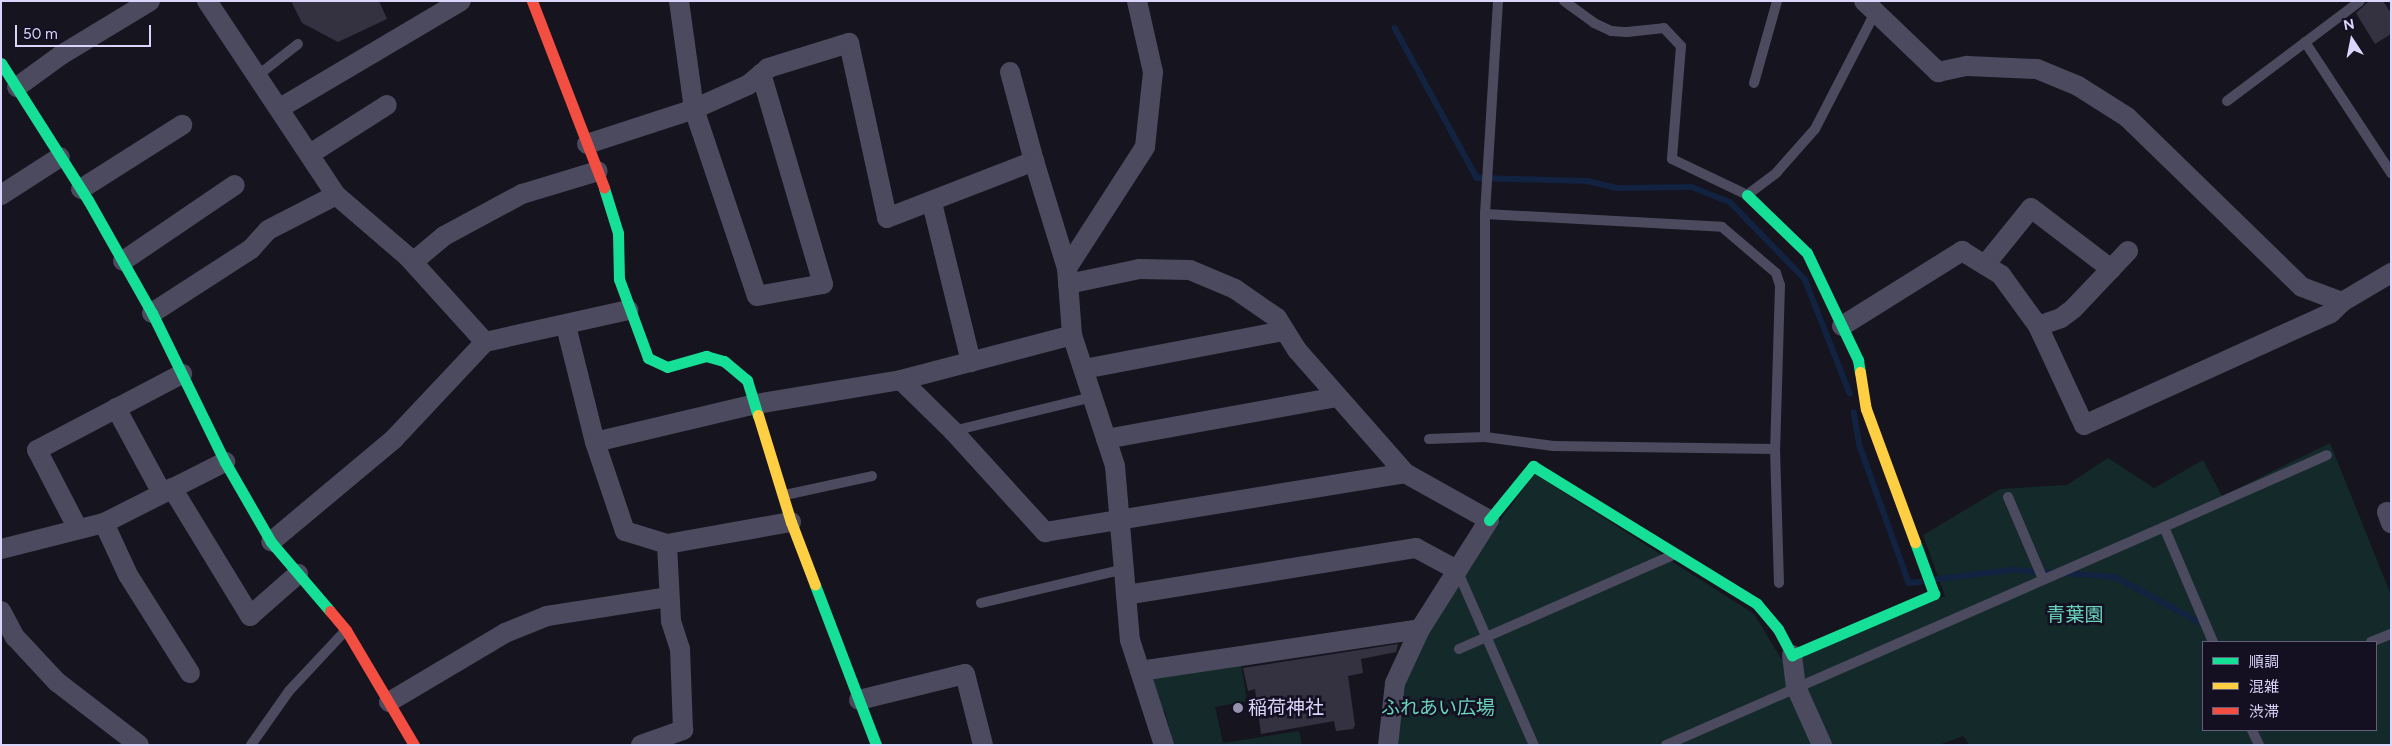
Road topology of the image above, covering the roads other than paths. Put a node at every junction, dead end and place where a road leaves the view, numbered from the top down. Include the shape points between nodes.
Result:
1 (150, 1) edge
2 (207, 1) edge
3 (461, 1) edge
4 (532, 1) edge
5 (679, 1) edge
6 (1137, 1) edge
7 (1498, 1) edge
8 (1564, 1) edge
9 (1777, 1) edge
10 (2360, 1) edge
11 (1870, 6) edge
12 (2305, 42) junction
13 (298, 44) dead end
14 (1, 63) edge
15 (1010, 72) dead end
16 (761, 74) junction
17 (257, 76) junction
18 (1754, 83) dead end
19 (17, 87) junction
20 (2227, 101) dead end
21 (387, 105) dead end
22 (280, 108) junction
23 (694, 109) junction
24 (182, 125) dead end
25 (587, 144) junction
26 (310, 154) junction
27 (60, 157) junction
28 (1034, 161) junction
29 (598, 171) junction
30 (2391, 173) edge
31 (235, 185) dead end
32 (81, 189) junction
33 (1, 195) edge
34 (336, 195) junction
35 (1747, 196) junction
36 (932, 203) junction
37 (1485, 214) junction
38 (2128, 250) dead end
39 (123, 261) junction
40 (413, 262) junction
41 (1985, 264) junction
42 (2112, 269) junction
43 (1068, 276) junction
44 (2389, 276) edge
45 (2342, 302) junction
46 (628, 310) junction
47 (152, 313) junction
48 (566, 326) junction
49 (1842, 326) junction
50 (2038, 326) junction
51 (1284, 331) junction
52 (1072, 335) junction
53 (485, 342) junction
54 (971, 362) junction
55 (1084, 369) junction
56 (182, 374) junction
57 (901, 380) junction
58 (1092, 397) junction
59 (1336, 397) junction
60 (756, 404) junction
61 (116, 408) junction
62 (953, 431) junction
63 (1485, 437) junction
64 (1106, 439) junction
65 (1430, 439) dead end
66 (595, 442) junction
67 (1775, 449) junction
68 (2327, 455) dead end
69 (225, 462) junction
70 (1405, 473) junction
71 (872, 476) dead end
72 (167, 491) junction
73 (785, 495) junction
74 (2008, 496) dead end
75 (1122, 519) junction
76 (1489, 520) junction
77 (791, 522) junction
78 (104, 523) junction
79 (2164, 527) junction
80 (78, 529) junction
81 (271, 542) junction
82 (667, 544) junction
83 (1, 549) edge
84 (1677, 553) junction
85 (1125, 569) junction
86 (1458, 570) junction
87 (298, 574) junction
88 (2043, 579) junction
89 (1779, 583) dead end
90 (1126, 595) junction
91 (668, 597) junction
92 (981, 603) dead end
93 (1, 611) edge
94 (1420, 629) junction
95 (346, 630) junction
96 (2391, 634) edge
97 (1487, 637) junction
98 (2213, 641) edge
99 (2374, 641) edge
100 (1459, 649) dead end
101 (1792, 655) junction
102 (1140, 671) junction
103 (190, 672) dead end
104 (1796, 687) junction
105 (859, 700) junction
106 (389, 702) junction
107 (2252, 731) edge
108 (139, 745) edge
109 (251, 745) edge
110 (414, 745) edge
111 (641, 745) edge
112 (876, 745) edge
113 (983, 745) edge
114 (1164, 745) edge
115 (1388, 745) edge
116 (1534, 745) edge
117 (1666, 745) edge
118 (1822, 745) edge
119 (2259, 745) edge

1 - 19 street
2 - 17 street
3 - 22 street
4 - 25 street
5 - 23 street
6 - 43 street via 1153,72 1144,147
7 - 37 lane
8 - 35 lane via 1611,31 1664,28 1681,46 1672,159
9 - 18 lane
10 - 12 lane
11 - 35 lane via 1815,129 1777,172
11 - 45 street via 1938,72 1967,66 2037,69 2078,86 2127,117 2302,287
12 - 20 lane
12 - 30 lane
13 - 17 lane
14 - 19 street
15 - 28 street
16 - 23 street via 748,85
16 - 23 street via 823,284 757,296
16 - 36 street via 768,68 849,43 887,218
17 - 22 street
19 - 27 street
21 - 26 street
22 - 26 street
23 - 25 street
24 - 32 street
25 - 29 street
26 - 34 street
27 - 32 street
27 - 33 street
28 - 36 street
28 - 43 street
29 - 40 street via 522,194 444,236
29 - 46 street via 618,233 619,279
31 - 39 street
32 - 39 street
34 - 40 street
34 - 47 street via 268,230 251,249
35 - 49 street via 1807,253
36 - 54 street
37 - 63 lane
37 - 67 lane via 1722,227 1762,259 1776,273 1780,286
38 - 42 street
39 - 47 street
40 - 53 street
41 - 42 street via 2031,208
41 - 49 street via 1962,250
41 - 50 street via 2001,275
42 - 50 street via 2073,310
43 - 51 street via 1138,269 1190,270 1235,289 1277,318
43 - 52 street
44 - 45 street
45 - 50 street via 2331,313 2084,425
46 - 48 street
46 - 60 street via 648,358 666,367 706,356 724,361 747,380
47 - 56 street
48 - 53 street
48 - 66 street
49 - 101 street via 1858,360 1866,408 1934,594
51 - 55 street
51 - 59 street
52 - 54 street
52 - 55 street
53 - 81 street via 394,439
54 - 57 street
55 - 58 street
56 - 61 street
56 - 69 street
57 - 60 street
57 - 62 street
58 - 62 lane
58 - 64 street
59 - 64 street
59 - 70 street
60 - 66 street
60 - 73 street
61 - 72 street
61 - 80 street via 37,450
62 - 75 street via 1045,532
63 - 65 lane
63 - 67 lane via 1553,446
64 - 75 street via 1115,466
66 - 82 street via 624,531
67 - 89 lane
68 - 79 lane
69 - 72 street
69 - 81 street
70 - 75 street
70 - 76 street
71 - 73 lane
72 - 78 street
72 - 87 street via 250,616
73 - 77 street
74 - 88 lane
75 - 85 street
76 - 84 street via 1533,466
76 - 86 street
77 - 82 street
77 - 105 street
78 - 80 street
78 - 103 street via 128,575
79 - 88 lane
79 - 98 lane
80 - 83 street
81 - 87 street
82 - 91 street
84 - 97 lane
84 - 101 street via 1757,604 1778,628
85 - 90 street
85 - 92 lane
86 - 90 street via 1416,548
86 - 94 street
86 - 97 lane
87 - 95 street
88 - 104 lane
90 - 102 street via 1130,640
91 - 106 street via 547,616 505,633
91 - 111 street via 680,649 683,730
93 - 108 street via 15,637 57,682
94 - 102 street
94 - 115 street via 1394,683
95 - 106 street
95 - 109 lane via 289,692
96 - 99 lane
97 - 100 lane
97 - 116 lane
101 - 104 street
102 - 114 street
104 - 117 lane
104 - 118 street
105 - 112 street
105 - 113 street via 965,674
106 - 110 street
107 - 119 lane

